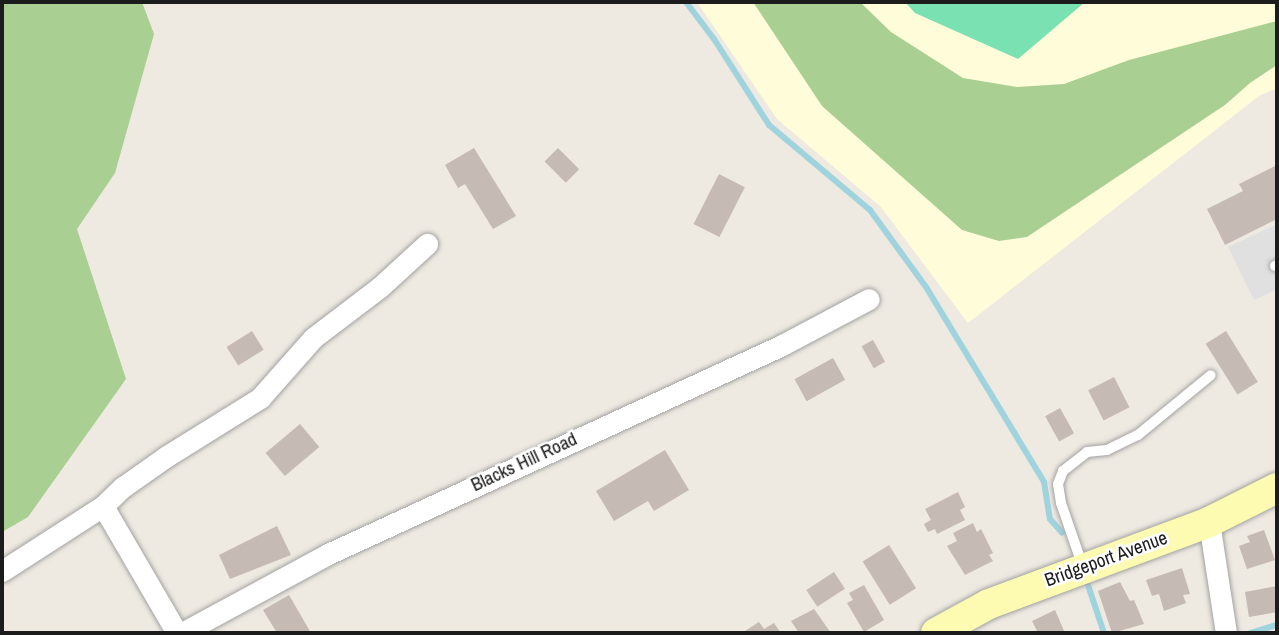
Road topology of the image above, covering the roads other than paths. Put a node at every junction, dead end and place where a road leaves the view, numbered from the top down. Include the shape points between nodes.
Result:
1 (427, 244) dead end
2 (869, 299) dead end
3 (1211, 375) dead end
4 (1277, 488) edge
5 (103, 506) junction
6 (1209, 522) junction
7 (1083, 567) junction
8 (2, 571) edge
9 (177, 633) edge
10 (182, 633) edge
11 (936, 633) edge
12 (1226, 633) edge

1 - 5 street via 313,338 260,398 167,456
2 - 10 street, Blacks Hill Road via 782,345 328,554
3 - 7 lane via 1138,435 1107,450 1087,452 1063,471 1058,484 1061,503
4 - 6 main road, Bridgeport Avenue
5 - 8 street
5 - 9 street
6 - 7 main road, Bridgeport Avenue
6 - 12 street
7 - 11 main road, Bridgeport Avenue via 989,604

